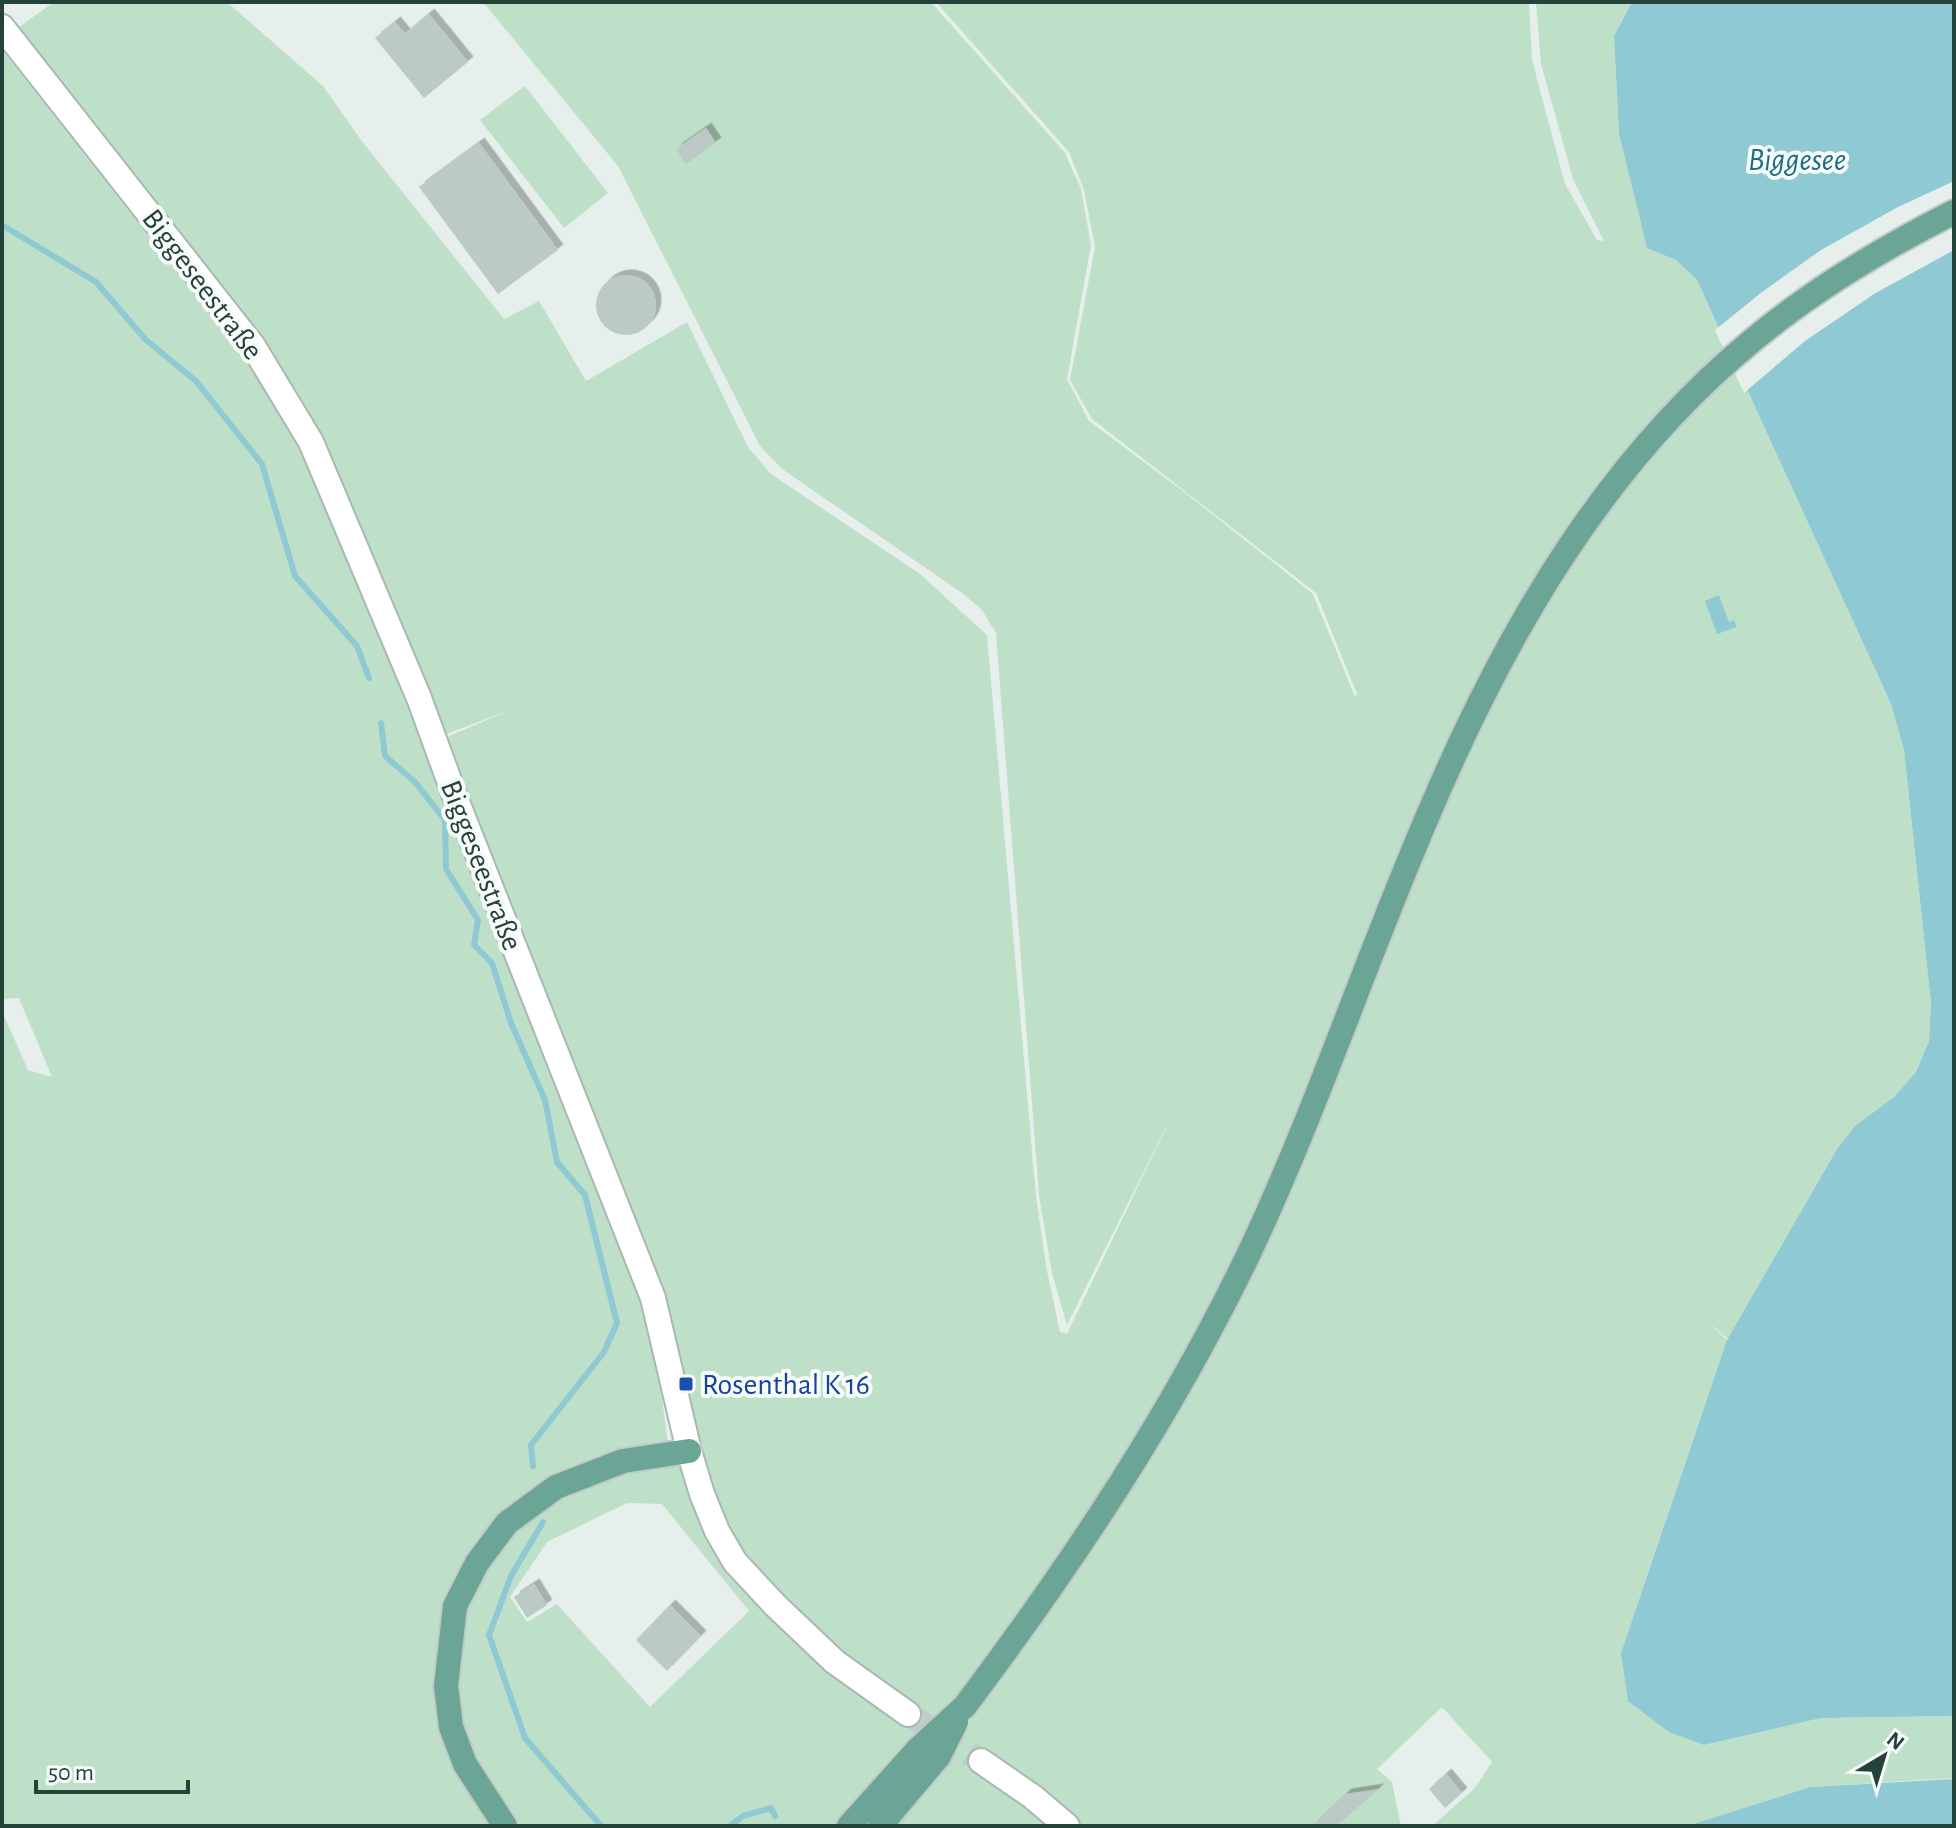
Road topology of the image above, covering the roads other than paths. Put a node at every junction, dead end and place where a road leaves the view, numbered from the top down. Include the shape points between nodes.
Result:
1 (2, 27) edge
2 (1954, 212) edge
3 (689, 1451) junction
4 (908, 1714) tunnel mouth
5 (929, 1752) junction
6 (981, 1761) tunnel mouth
7 (505, 1826) edge
8 (849, 1826) edge
9 (880, 1826) edge
10 (1067, 1826) edge

1 - 3 street, Biggeseestraße via 253,346 311,442 419,698 653,1298
2 - 5 main road, bridge via 1880,251 1751,341 1690,397 1621,475 1566,551 1468,724 1298,1140 1208,1334 1100,1519
3 - 4 street, Biggeseestraße via 717,1531 735,1562 835,1662
3 - 7 main road via 623,1461 556,1487 507,1523 477,1563 455,1606 446,1686 451,1727 465,1764
5 - 8 main road
5 - 9 main road
6 - 10 street

